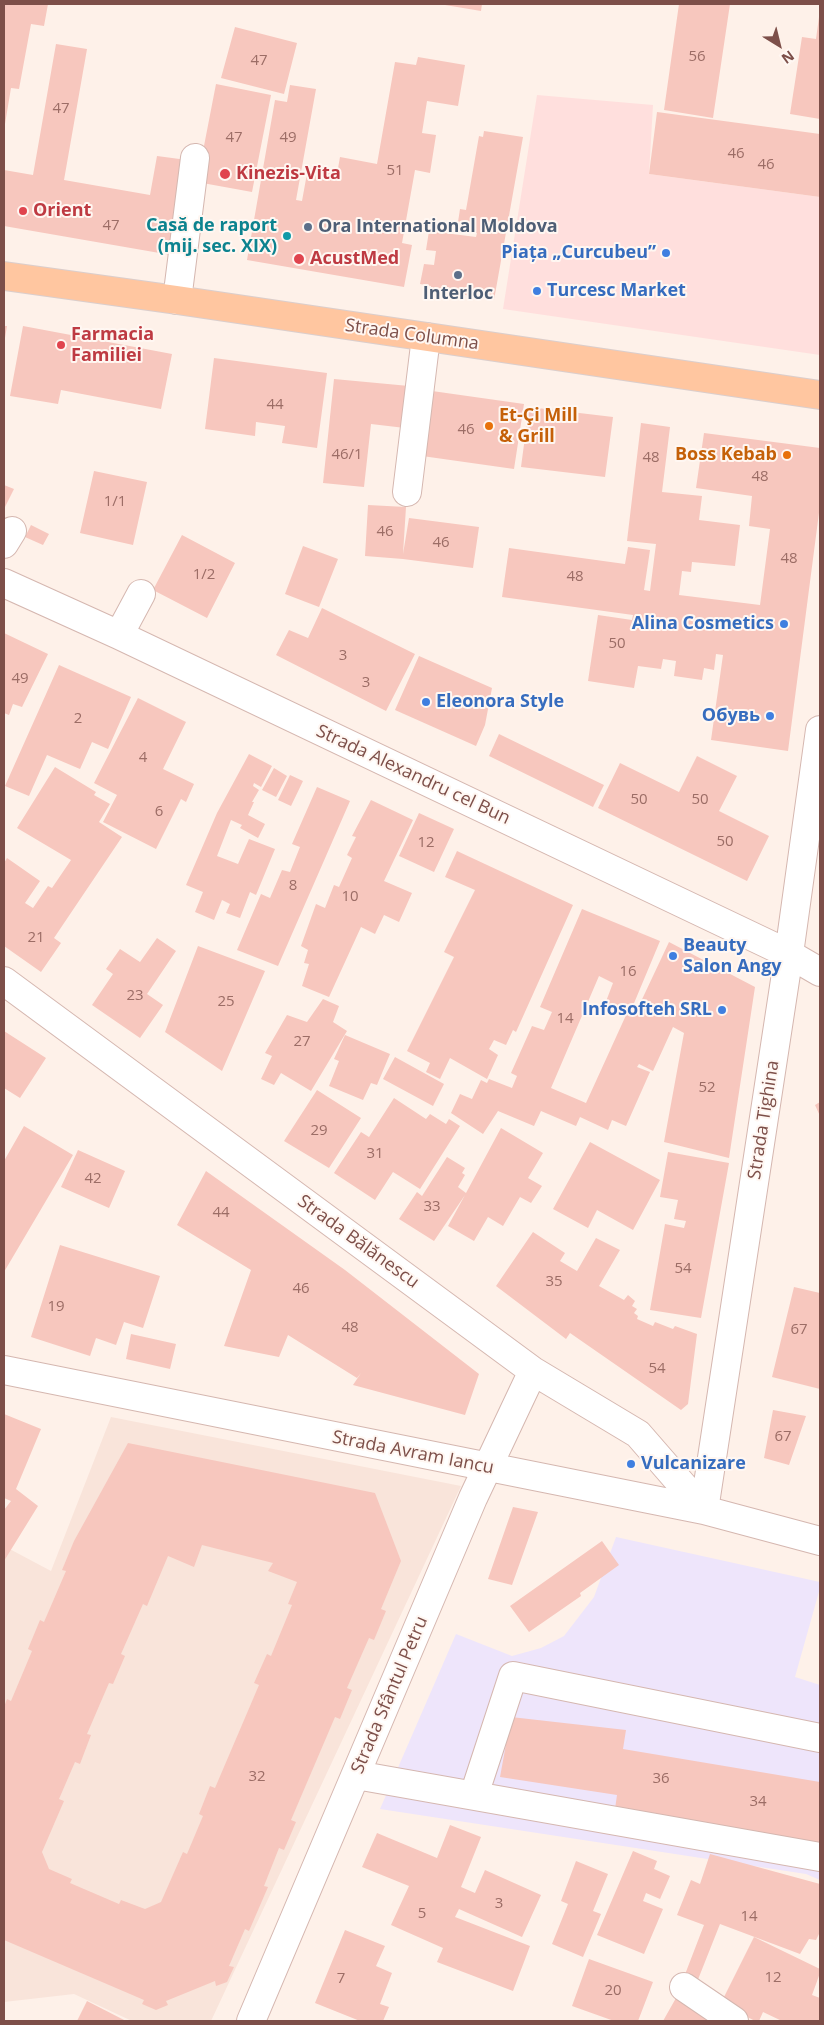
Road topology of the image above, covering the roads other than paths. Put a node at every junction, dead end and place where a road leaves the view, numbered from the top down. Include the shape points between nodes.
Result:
1 (195, 158) dead end
2 (4, 276) edge
3 (177, 300) junction
4 (426, 337) junction
5 (820, 395) edge
6 (407, 492) dead end
7 (4, 583) edge
8 (141, 594) dead end
9 (119, 635) junction
10 (820, 730) edge
11 (789, 954) junction
12 (820, 972) edge
13 (4, 981) edge
14 (4, 1370) edge
15 (532, 1371) junction
16 (487, 1468) junction
17 (704, 1510) junction
18 (820, 1541) edge
19 (820, 1738) edge
20 (356, 1775) junction
21 (474, 1795) junction
22 (820, 1857) edge
23 (684, 1987) dead end
24 (251, 2021) edge
25 (734, 2021) edge

1 - 3 street
2 - 3 main road, Strada Columna
3 - 4 main road, Strada Columna
4 - 5 main road, Strada Columna
4 - 6 street
7 - 9 street, Strada Alexandru cel Bun
8 - 9 street
9 - 11 street, Strada Alexandru cel Bun
10 - 11 street, Strada Tighina
11 - 12 street, Strada Alexandru cel Bun
11 - 17 street, Strada Tighina
13 - 15 street, Strada Bălănescu
14 - 16 street, Strada Avram Iancu
15 - 16 street, Strada Sfântul Petru
15 - 17 street, Strada Bălănescu via 638,1434
16 - 17 street, Strada Avram Iancu
16 - 20 street, Strada Sfântul Petru
17 - 18 street, Strada Avram Iancu
19 - 21 street via 513,1676
20 - 21 street
20 - 24 street, Strada Sfântul Petru
21 - 22 street
23 - 25 street

